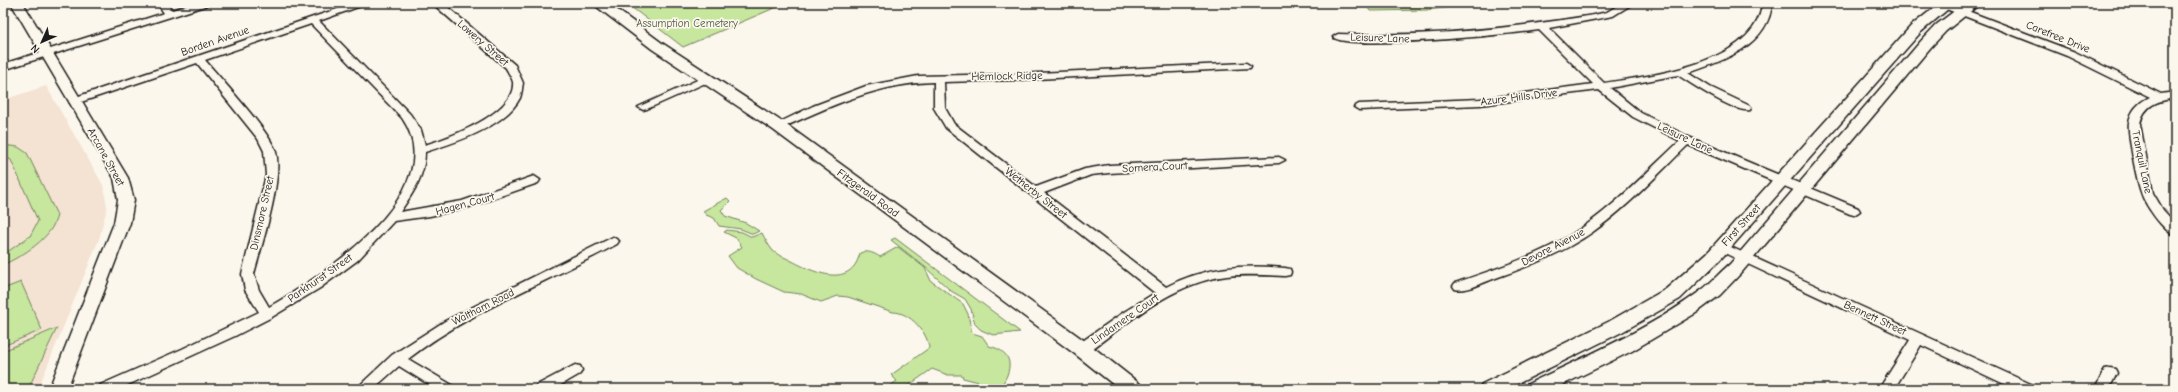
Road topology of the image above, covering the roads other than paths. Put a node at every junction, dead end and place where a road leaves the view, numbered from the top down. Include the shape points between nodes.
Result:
1 (17, 3) edge
2 (162, 3) edge
3 (205, 3) edge
4 (364, 3) edge
5 (437, 3) edge
6 (599, 3) edge
7 (1629, 3) edge
8 (1767, 3) edge
9 (1974, 3) edge
10 (1946, 4) edge
11 (1961, 12) junction
12 (170, 14) junction
13 (313, 20) junction
14 (1541, 26) junction
15 (1338, 37) dead end
16 (47, 54) junction
17 (200, 59) junction
18 (1246, 66) dead end
19 (3, 68) edge
20 (1678, 71) junction
21 (939, 78) junction
22 (706, 79) junction
23 (1602, 87) junction
24 (2175, 95) edge
25 (2160, 98) junction
26 (74, 101) junction
27 (642, 107) dead end
28 (1359, 107) dead end
29 (1746, 108) dead end
30 (778, 126) junction
31 (1687, 140) junction
32 (419, 150) junction
33 (1279, 160) dead end
34 (534, 180) dead end
35 (1782, 180) junction
36 (1803, 189) junction
37 (1035, 192) junction
38 (1854, 211) dead end
39 (392, 217) junction
40 (2175, 231) edge
41 (613, 241) dead end
42 (1722, 247) junction
43 (1745, 258) junction
44 (1285, 272) dead end
45 (1460, 286) dead end
46 (1163, 292) junction
47 (267, 314) junction
48 (1919, 338) junction
49 (1082, 349) junction
50 (397, 359) junction
51 (576, 370) dead end
52 (2110, 373) dead end
53 (58, 389) edge
54 (105, 389) edge
55 (363, 389) edge
56 (447, 389) edge
57 (542, 389) edge
58 (1133, 389) edge
59 (1489, 389) edge
60 (1535, 389) edge
61 (1886, 389) edge
62 (2028, 389) edge
63 (2102, 389) edge

1 - 16 street, Arcane Street
2 - 12 street
3 - 12 street
4 - 13 street, Borden Avenue
5 - 32 street, Lowery Street via 511,67 518,80 517,89 505,109 484,125 462,136
6 - 22 main road, Fitzgerald Road
7 - 14 street, Leisure Lane via 1610,14 1595,18
8 - 20 street, Azure Hills Drive via 1762,24 1746,43 1729,53
9 - 11 main road
10 - 11 street, Carefree Drive
10 - 35 main road, First Street via 1916,29
11 - 25 street, Carefree Drive via 2071,54
11 - 36 main road via 1926,44
12 - 16 street
13 - 17 street, Borden Avenue
13 - 32 street, Parkhurst Street via 406,116 416,132
14 - 15 street, Leisure Lane via 1417,39
14 - 23 street, Leisure Lane
16 - 19 street
16 - 26 street, Arcane Street
17 - 26 street, Borden Avenue
17 - 47 street, Dinsmore Street via 263,138 270,151 272,175 248,274 252,290
18 - 21 street, Hemlock Ridge
20 - 23 street, Azure Hills Drive via 1638,82
20 - 29 street via 1706,89
21 - 30 street, Hemlock Ridge via 893,82 870,88
21 - 37 street, Wetherby Street via 937,100 944,119
22 - 27 street
22 - 30 main road, Fitzgerald Road
23 - 28 street, Azure Hills Drive via 1481,102
23 - 31 street, Leisure Lane via 1637,115
24 - 25 street, Tranquil Lane
25 - 40 street, Tranquil Lane via 2140,108 2134,124 2148,194 2158,212
26 - 53 street, Arcane Street via 120,178 126,200 122,222
30 - 49 main road, Fitzgerald Road
31 - 35 street, Leisure Lane
31 - 45 street, Devore Avenue via 1590,228 1541,256
32 - 39 street, Parkhurst Street via 413,182
33 - 37 street, Somera Court via 1110,169 1089,172
34 - 39 street, Hagen Court via 463,207 428,214
35 - 36 street, Leisure Lane
35 - 42 main road, First Street
36 - 38 street, Leisure Lane
36 - 43 main road
37 - 46 street, Wetherby Street
39 - 47 street, Parkhurst Street via 371,240 342,265 306,291
41 - 50 street, Waltham Road via 461,318
42 - 43 street, Bennett Street
42 - 59 main road, First Street via 1673,294 1652,308
43 - 48 street, Bennett Street
43 - 60 main road via 1711,293 1671,321
44 - 46 street, Lindamere Court via 1272,270 1222,273 1193,280
46 - 49 street, Lindamere Court
47 - 54 street, Parkhurst Street
48 - 61 street
48 - 62 street, Bennett Street
49 - 58 main road, Fitzgerald Road
50 - 55 street, Waltham Road
50 - 56 street
51 - 57 street
52 - 63 street

